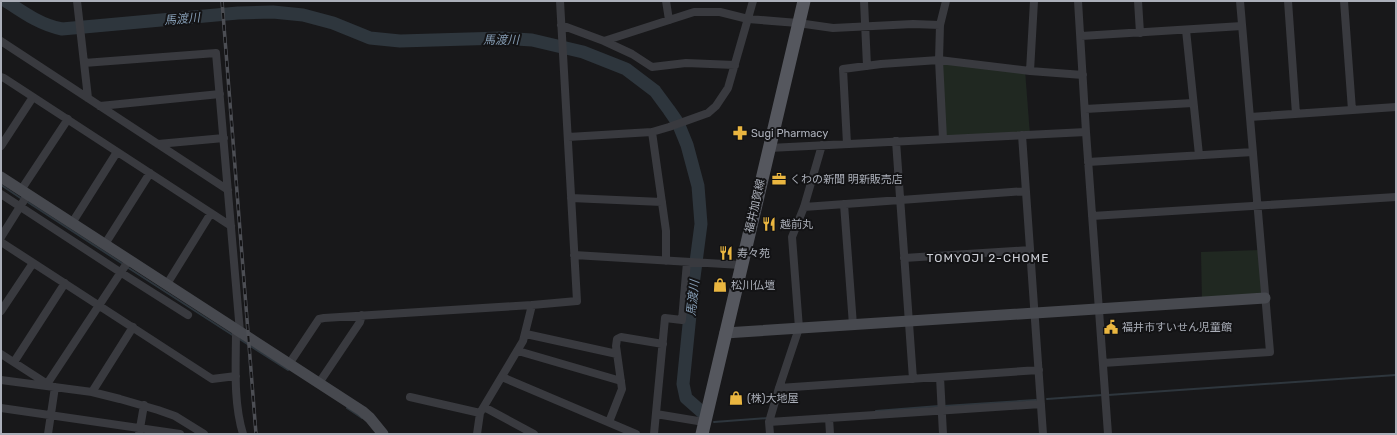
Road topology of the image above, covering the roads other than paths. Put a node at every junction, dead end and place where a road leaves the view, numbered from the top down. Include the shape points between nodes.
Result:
1 (77, 1) edge
2 (561, 1) edge
3 (666, 1) edge
4 (754, 1) edge
5 (804, 1) edge
6 (864, 1) edge
7 (946, 1) edge
8 (1034, 1) edge
9 (1078, 1) edge
10 (1138, 1) edge
11 (1240, 1) edge
12 (1288, 1) edge
13 (1344, 1) edge
14 (748, 19) junction
15 (669, 20) junction
16 (798, 23) junction
17 (940, 25) junction
18 (561, 26) junction
19 (865, 26) junction
20 (1242, 26) junction
21 (1186, 30) junction
22 (1140, 32) junction
23 (1081, 36) junction
24 (1, 41) edge
25 (604, 41) junction
26 (939, 60) junction
27 (84, 63) junction
28 (735, 65) junction
29 (867, 66) junction
30 (1030, 71) junction
31 (1083, 75) junction
32 (1, 77) edge
33 (220, 94) junction
34 (33, 96) junction
35 (88, 98) junction
36 (1194, 103) junction
37 (100, 106) junction
38 (1396, 108) edge
39 (1085, 109) junction
40 (1352, 110) junction
41 (1296, 114) junction
42 (1250, 117) junction
43 (68, 119) junction
44 (652, 132) junction
45 (1086, 132) junction
46 (1022, 135) junction
47 (568, 137) junction
48 (224, 138) junction
49 (943, 139) junction
50 (896, 141) junction
51 (158, 144) junction
52 (847, 144) junction
53 (822, 145) junction
54 (1, 146) edge
55 (769, 148) junction
56 (117, 152) junction
57 (1253, 152) junction
58 (1199, 155) junction
59 (1088, 162) junction
60 (150, 173) junction
61 (1, 177) edge
62 (228, 190) junction
63 (1026, 191) junction
64 (1, 194) edge
65 (1396, 197) edge
66 (23, 198) junction
67 (571, 198) junction
68 (900, 200) junction
69 (662, 202) junction
70 (844, 204) junction
71 (1258, 205) junction
72 (804, 207) junction
73 (211, 213) junction
74 (1092, 216) junction
75 (72, 223) junction
76 (231, 226) junction
77 (1, 237) edge
78 (1, 242) edge
79 (105, 244) junction
80 (1030, 250) junction
81 (574, 255) junction
82 (904, 258) junction
83 (666, 261) junction
84 (687, 262) junction
85 (33, 263) junction
86 (125, 265) junction
87 (741, 265) junction
88 (65, 283) junction
89 (167, 284) junction
90 (1266, 298) junction
91 (532, 305) junction
92 (99, 306) junction
93 (1099, 309) junction
94 (1, 311) edge
95 (1035, 313) junction
96 (188, 315) dead end
97 (362, 315) junction
98 (909, 321) junction
99 (853, 325) junction
100 (133, 328) junction
101 (799, 328) junction
102 (237, 333) junction
103 (725, 333) junction
104 (526, 334) junction
105 (663, 344) junction
106 (518, 351) junction
107 (1, 354) edge
108 (617, 354) junction
109 (14, 362) junction
110 (1103, 363) junction
111 (289, 364) junction
112 (1039, 370) junction
113 (236, 376) junction
114 (502, 377) junction
115 (940, 377) junction
116 (913, 379) junction
117 (1, 380) edge
118 (621, 381) junction
119 (319, 383) junction
120 (51, 386) junction
121 (779, 388) junction
122 (92, 392) junction
123 (410, 397) dead end
124 (1041, 404) junction
125 (144, 405) junction
126 (1, 408) edge
127 (482, 410) junction
128 (942, 410) junction
129 (656, 414) junction
130 (51, 415) junction
131 (828, 418) junction
132 (609, 422) junction
133 (769, 422) junction
134 (703, 428) edge
135 (139, 431) edge
136 (48, 434) edge
137 (180, 434) edge
138 (202, 434) edge
139 (243, 434) edge
140 (383, 434) edge
141 (477, 434) edge
142 (534, 434) edge
143 (636, 434) edge
144 (654, 434) edge
145 (770, 434) edge
146 (830, 434) edge
147 (943, 434) edge
148 (1043, 434) edge
149 (1108, 434) edge

1 - 27 street
2 - 18 street
3 - 15 street
4 - 14 street
5 - 16 main road, 福井加賀線
6 - 19 street
7 - 17 street
8 - 30 street
9 - 23 street
10 - 22 street
11 - 20 street
12 - 41 street
13 - 40 street
14 - 15 street via 720,12 694,12
14 - 16 street
14 - 28 street
15 - 25 street
16 - 19 street via 832,28
16 - 55 main road, 福井加賀線
17 - 19 street
17 - 26 street
18 - 25 street
18 - 47 street
19 - 29 street
20 - 21 street
20 - 42 street
21 - 22 street
21 - 36 street
22 - 23 street
23 - 31 street
24 - 35 street
25 - 28 street via 652,67 686,63
26 - 29 street
26 - 30 street
26 - 49 street
27 - 33 street via 216,53
27 - 35 street
28 - 44 street via 728,88 708,113
29 - 52 street via 843,69
30 - 31 street
31 - 39 street
32 - 34 street
33 - 37 street
33 - 48 street
34 - 43 street
34 - 54 street
35 - 37 street
36 - 39 street
36 - 58 street
37 - 51 street
38 - 40 street
39 - 45 street
40 - 41 street
41 - 42 street
42 - 57 street
43 - 56 street
43 - 66 street
44 - 47 street
44 - 69 street
45 - 46 street
45 - 59 street
46 - 49 street
46 - 63 street
47 - 67 street
48 - 51 street
48 - 62 street
49 - 50 street
50 - 52 street
50 - 68 street
51 - 62 street
52 - 53 street
53 - 55 street
53 - 72 street
55 - 87 main road, 福井加賀線
56 - 60 street
56 - 75 street
57 - 58 street
57 - 71 street
58 - 59 street
59 - 74 street
60 - 73 street
60 - 79 street
61 - 66 street
62 - 76 street
63 - 68 street
63 - 80 street
64 - 66 street
65 - 71 street
66 - 75 street
66 - 77 street
66 - 86 street
67 - 69 street
67 - 81 street
68 - 70 street
68 - 82 street
69 - 83 street via 666,231
70 - 72 street
70 - 99 street
71 - 74 street
71 - 90 street
72 - 101 street via 792,237
73 - 76 street
73 - 89 street
74 - 93 street
75 - 79 street
76 - 102 street
78 - 85 street
79 - 86 street
80 - 82 street
80 - 95 street
81 - 83 street
81 - 91 street via 577,301
82 - 98 street
83 - 84 street
84 - 87 street
84 - 105 street via 682,320 665,318
85 - 88 street
85 - 94 street
86 - 89 street
86 - 92 street
86 - 96 street
87 - 103 main road, 福井加賀線
88 - 92 street
88 - 109 street
89 - 102 street
90 - 93 street
90 - 110 street via 1270,352
91 - 97 street
91 - 104 street
92 - 100 street
92 - 120 street
93 - 95 street
93 - 110 street
95 - 98 street
95 - 112 street
97 - 111 street via 319,319
97 - 119 street via 360,322
98 - 99 street
98 - 116 street
99 - 101 street
100 - 113 street via 212,379
100 - 122 street
101 - 103 street
101 - 121 street
102 - 111 street
102 - 113 street
103 - 134 main road, 福井加賀線
104 - 106 street
104 - 108 street
105 - 108 street via 621,337 617,339
105 - 129 street
106 - 114 street
106 - 118 street
107 - 109 street
108 - 118 street
109 - 120 street
110 - 149 street
111 - 119 street
112 - 115 street
112 - 124 street
113 - 139 street via 239,421
114 - 127 street
114 - 132 street
115 - 116 street
115 - 128 street
116 - 121 street
117 - 120 street
118 - 132 street via 622,389
119 - 140 street via 362,411
120 - 122 street
120 - 130 street
121 - 133 street
122 - 125 street
123 - 127 street
124 - 128 street
124 - 148 street
125 - 135 street
125 - 138 street via 175,416
126 - 130 street
127 - 141 street
127 - 142 street
128 - 131 street
128 - 147 street
129 - 134 street
129 - 144 street
130 - 135 street
130 - 136 street
131 - 133 street
131 - 146 street
132 - 143 street
133 - 145 street
135 - 137 street

